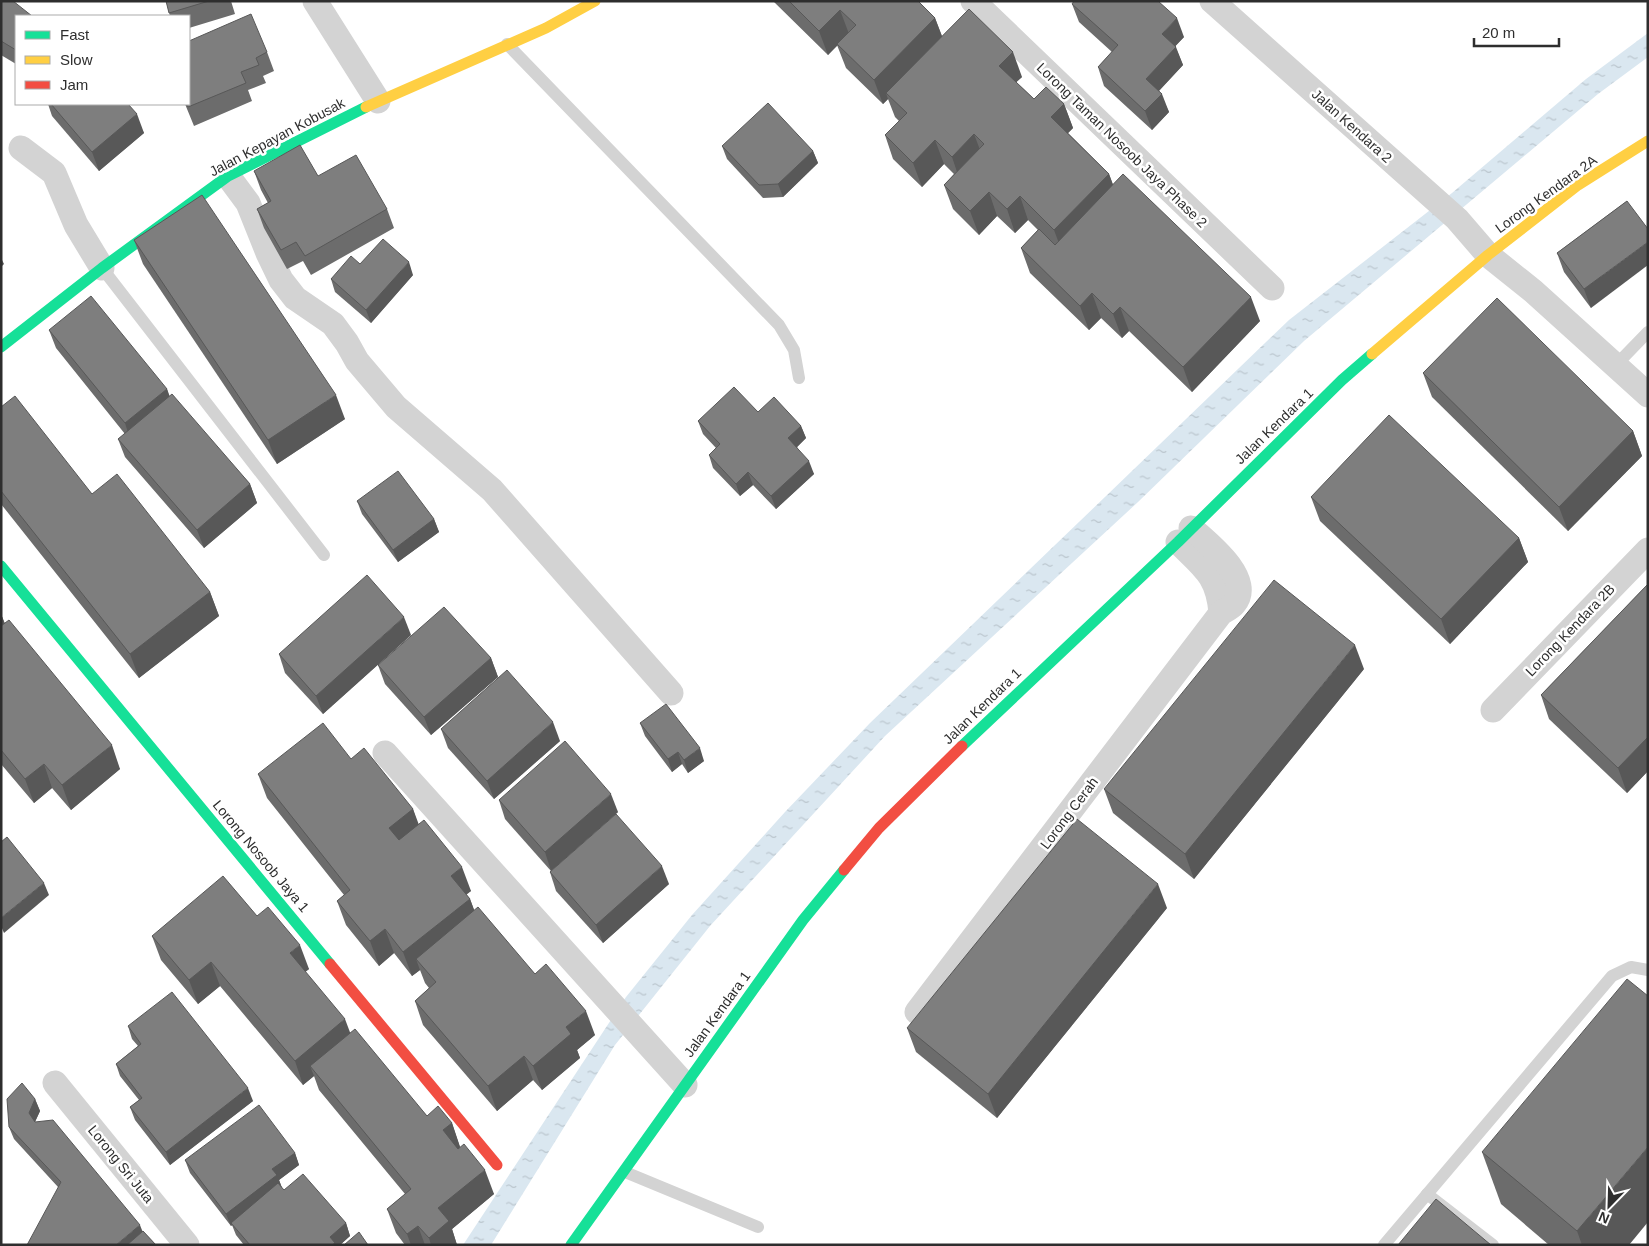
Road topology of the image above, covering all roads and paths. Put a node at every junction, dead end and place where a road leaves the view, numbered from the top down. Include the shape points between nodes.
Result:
1 (314, 1) edge
2 (595, 1) edge
3 (973, 1) edge
4 (1212, 1) edge
5 (507, 44) junction
6 (378, 101) junction
7 (1648, 141) edge
8 (21, 148) dead end
9 (228, 176) junction
10 (1488, 255) junction
11 (102, 268) junction
12 (1272, 288) dead end
13 (1648, 332) edge
14 (1, 347) edge
15 (1616, 364) junction
16 (799, 378) dead end
17 (1648, 395) edge
18 (1185, 535) junction
19 (1648, 550) edge
20 (324, 555) dead end
21 (1, 566) edge
22 (671, 693) dead end
23 (1493, 710) dead end
24 (385, 753) dead end
25 (1648, 970) edge
26 (917, 1012) edge
27 (54, 1083) dead end
28 (685, 1085) junction
29 (497, 1166) dead end
30 (625, 1172) junction
31 (1427, 1194) junction
32 (758, 1227) dead end
33 (187, 1245) edge
34 (571, 1245) edge
35 (1384, 1245) edge
36 (1493, 1245) edge

1 - 6 street
2 - 5 street, Jalan Kepayan Kobusak via 546,28
3 - 12 street, Lorong Taman Nosoob Jaya Phase 2
4 - 10 street, Jalan Kendara 2 via 1457,219
5 - 6 street, Jalan Kepayan Kobusak
5 - 16 lane via 779,325 794,350
6 - 9 street, Jalan Kepayan Kobusak
7 - 10 street, Lorong Kendara 2A via 1578,185
8 - 11 street via 54,173 76,225
9 - 11 street, Jalan Kepayan Kobusak
9 - 22 street via 248,203 281,280 295,298 334,324 357,361 396,407 492,490
10 - 15 street, Jalan Kendara 2
10 - 18 street, Jalan Kendara 1 via 1342,380
11 - 14 street, Jalan Kepayan Kobusak
11 - 20 lane
13 - 15 lane
15 - 17 street, Jalan Kendara 2
18 - 26 street, Lorong Cerah via 1218,588 1221,613
18 - 28 street, Jalan Kendara 1 via 879,828 803,920
19 - 23 street, Lorong Kendara 2B
21 - 29 street, Lorong Nosoob Jaya 1
24 - 28 street
25 - 31 lane via 1631,967 1612,976
27 - 33 street, Lorong Sri Juta
28 - 30 street, Jalan Kendara 1
30 - 32 lane
30 - 34 street, Jalan Kendara 1
31 - 35 lane
31 - 36 lane

